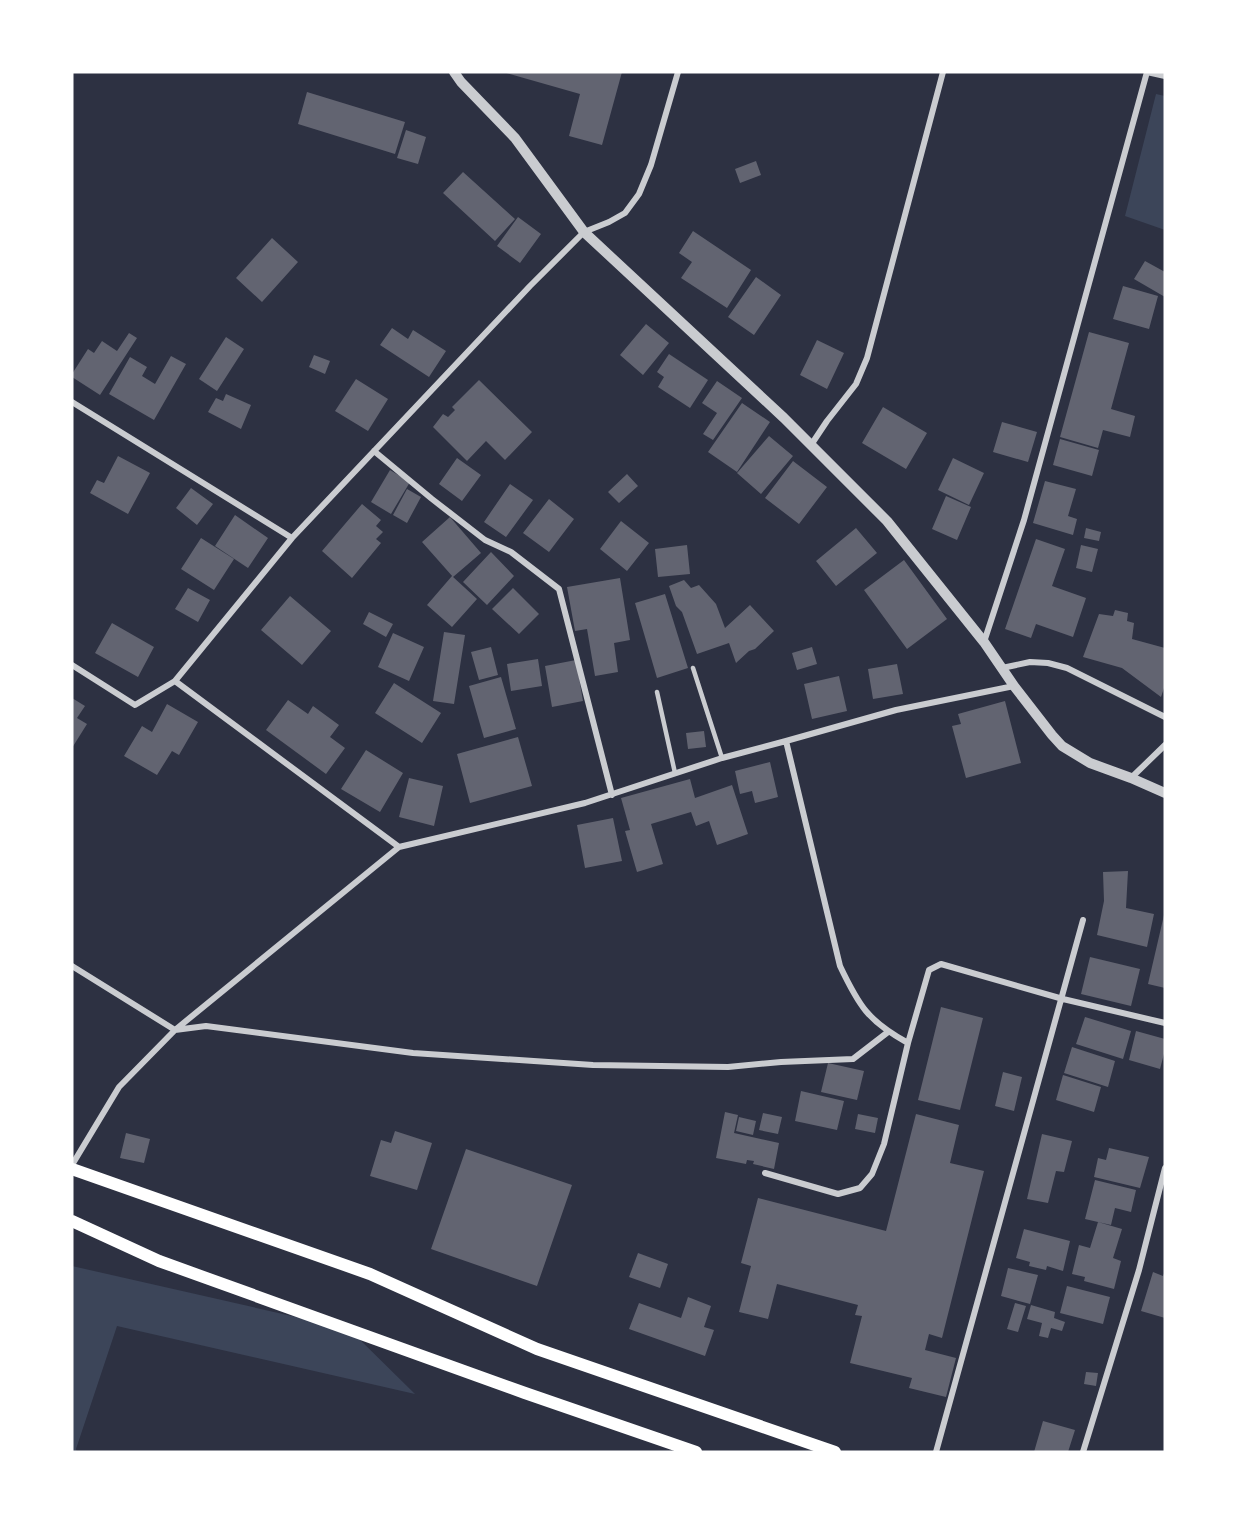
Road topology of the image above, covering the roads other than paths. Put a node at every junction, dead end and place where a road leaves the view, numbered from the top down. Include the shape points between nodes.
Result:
1 (454, 72) edge
2 (678, 72) edge
3 (943, 72) edge
4 (1147, 72) edge
5 (1165, 76) edge
6 (584, 232) junction
7 (72, 402) edge
8 (811, 445) junction
9 (374, 451) junction
10 (292, 538) junction
11 (984, 642) junction
12 (72, 665) edge
13 (693, 668) dead end
14 (1002, 668) junction
15 (175, 681) junction
16 (1014, 686) junction
17 (657, 692) dead end
18 (1165, 717) edge
19 (786, 741) junction
20 (1165, 745) edge
21 (722, 758) junction
22 (675, 773) junction
23 (1131, 778) junction
24 (1165, 793) edge
25 (612, 795) junction
26 (399, 847) junction
27 (1083, 920) dead end
28 (72, 966) edge
29 (1063, 999) junction
30 (1165, 1023) edge
31 (174, 1030) junction
32 (888, 1032) junction
33 (908, 1043) junction
34 (72, 1167) edge
35 (1165, 1168) edge
36 (765, 1173) dead end
37 (72, 1221) edge
38 (696, 1452) edge
39 (835, 1452) edge
40 (936, 1452) edge
41 (1083, 1452) edge

1 - 6 street via 515,138
2 - 6 street via 639,194 625,213
3 - 8 street via 867,358 856,384
4 - 5 street
4 - 11 street via 1024,520
6 - 8 street
6 - 9 street
7 - 10 street
8 - 11 street via 887,521
9 - 10 street
9 - 25 street via 485,540 511,552 559,589
10 - 15 street
11 - 14 street
12 - 15 street via 135,705
13 - 21 lane
14 - 16 street
14 - 18 street via 1030,662 1067,668
15 - 26 street
16 - 19 street via 896,710
16 - 23 street via 1062,746 1090,763
17 - 22 lane
19 - 21 street
19 - 32 street via 840,966 864,1010
20 - 23 street
21 - 22 street
22 - 25 street
23 - 24 street
25 - 26 street
26 - 31 street
27 - 29 street
28 - 31 street
29 - 30 street
29 - 33 street via 941,964 929,970
29 - 40 street
31 - 32 street via 206,1026 413,1053 593,1065 729,1067 853,1059
31 - 34 street via 119,1087
32 - 33 street
33 - 36 street via 885,1144 872,1174 860,1188 838,1194
34 - 39 main road via 370,1274 537,1349
35 - 41 street via 1139,1270
37 - 38 main road via 159,1261

